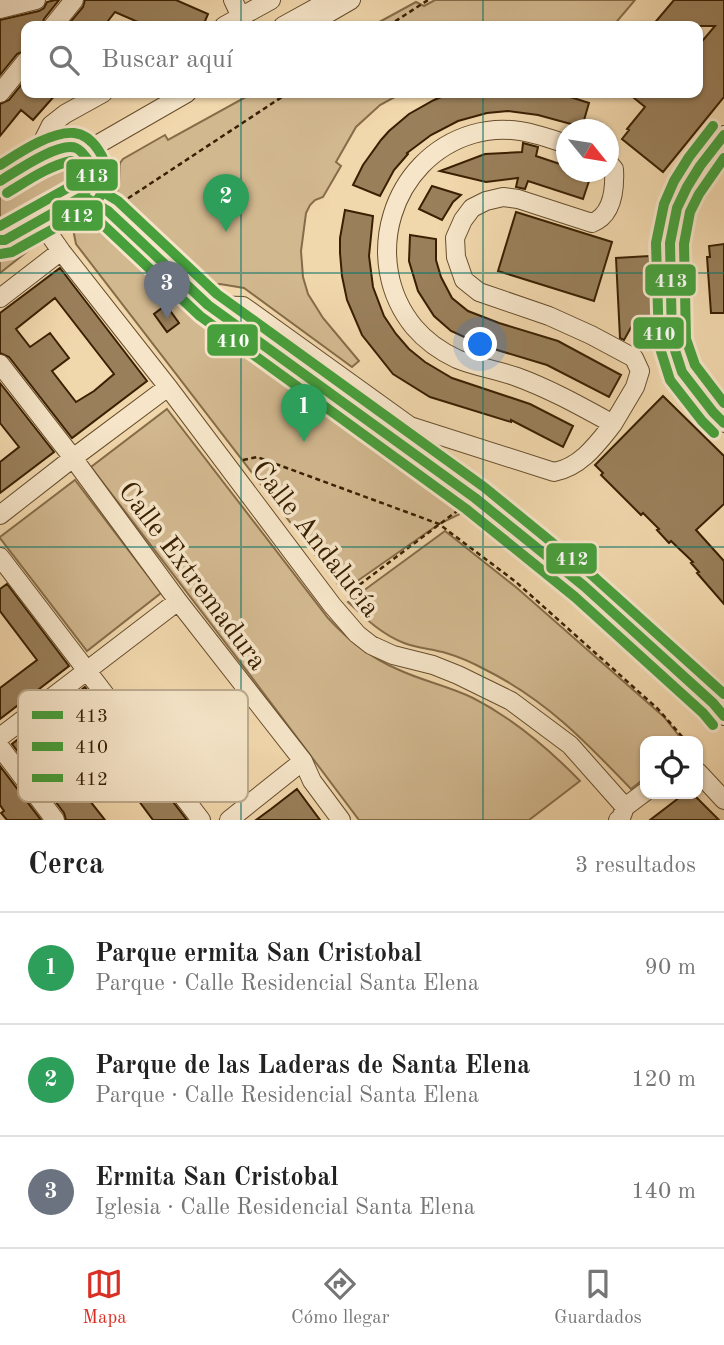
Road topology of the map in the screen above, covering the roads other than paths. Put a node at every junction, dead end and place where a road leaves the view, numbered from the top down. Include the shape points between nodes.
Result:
1 (36, 0) edge
2 (74, 0) edge
3 (233, 0) edge
4 (271, 0) edge
5 (330, 0) edge
6 (351, 0) edge
7 (0, 9) edge
8 (241, 17) junction
9 (57, 21) edge
10 (233, 21) edge
11 (292, 21) edge
12 (314, 21) edge
13 (21, 67) edge
14 (0, 93) edge
15 (94, 98) edge
16 (157, 98) edge
17 (178, 98) edge
18 (724, 135) edge
19 (556, 141) edge
20 (72, 146) junction
21 (41, 157) junction
22 (88, 159) junction
23 (0, 181) edge
24 (615, 182) edge
25 (83, 197) junction
26 (40, 221) junction
27 (0, 240) edge
28 (61, 251) junction
29 (0, 298) edge
30 (208, 306) junction
31 (0, 364) edge
32 (168, 387) junction
33 (724, 423) edge
34 (613, 424) junction
35 (73, 458) junction
36 (0, 515) edge
37 (0, 557) edge
38 (178, 601) junction
39 (88, 670) junction
40 (62, 690) edge
41 (103, 690) edge
42 (248, 690) edge
43 (248, 691) edge
44 (724, 716) edge
45 (18, 723) edge
46 (0, 737) edge
47 (0, 747) edge
48 (303, 761) junction
49 (18, 771) edge
50 (703, 777) edge
51 (640, 797) edge
52 (724, 800) edge
53 (41, 802) edge
54 (187, 802) edge
55 (622, 813) edge
56 (55, 820) edge
57 (201, 820) edge
58 (229, 820) edge
59 (341, 820) edge

1 - 7 street
2 - 9 street
3 - 8 street
4 - 8 street
5 - 11 street
6 - 12 street
8 - 10 street
13 - 14 street
15 - 21 street via 51,125 39,149
16 - 20 street
17 - 22 street via 100,143
18 - 33 street via 687,187 670,243 672,341 682,373
19 - 34 street via 502,129 473,134 429,158 412,176 389,224 389,273 396,298 426,339 456,359 517,377
20 - 21 street
20 - 22 street
21 - 23 street
22 - 25 street via 94,172
24 - 34 street via 606,212 592,223 503,197 472,208 455,238 464,280 479,292 548,316 634,358 640,371 635,387
25 - 26 street
25 - 30 street via 108,211
26 - 27 street
26 - 28 street, Calle Andalucía
28 - 29 street
28 - 32 street, Calle Andalucía
30 - 34 street via 243,306 410,426 554,472 573,466
30 - 44 street via 474,498 584,586
31 - 35 street, Calle Extremadura
32 - 35 street
32 - 55 street, Calle Andalucía via 357,634 393,655 433,665 511,701 569,745
35 - 36 street
35 - 38 street, Calle Extremadura
37 - 39 street
38 - 39 street
38 - 42 street, Calle Extremadura
39 - 40 street
39 - 41 street
43 - 48 street, Calle Extremadura
45 - 46 street
47 - 49 street
48 - 58 street
48 - 59 street, Calle Extremadura
50 - 52 street
51 - 55 street
53 - 56 street
54 - 57 street

